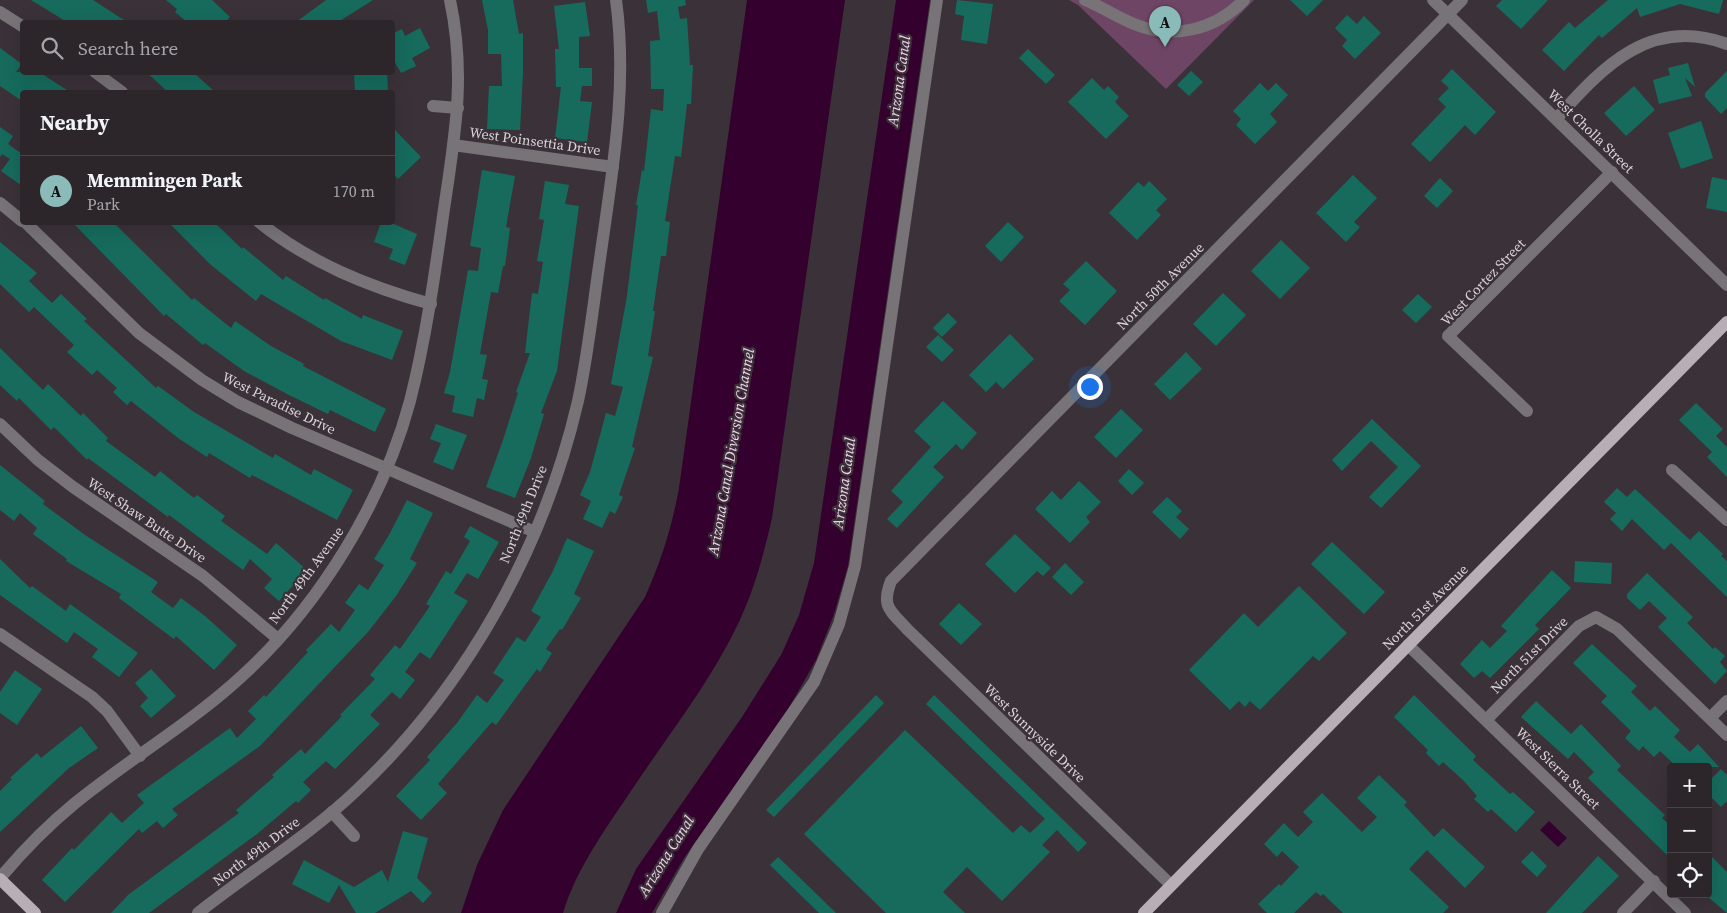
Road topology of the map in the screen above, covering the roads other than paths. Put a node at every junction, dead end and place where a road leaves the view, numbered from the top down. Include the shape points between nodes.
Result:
1 (450, 0) edge
2 (616, 0) edge
3 (937, 0) edge
4 (1085, 0) edge
5 (1244, 0) edge
6 (1433, 0) edge
7 (1462, 0) edge
8 (0, 12) edge
9 (1448, 14) junction
10 (20, 25) edge
11 (1727, 44) edge
12 (99, 75) edge
13 (119, 90) edge
14 (433, 106) dead end
15 (458, 108) junction
16 (1557, 118) junction
17 (453, 145) junction
18 (613, 167) junction
19 (1612, 172) junction
20 (0, 203) edge
21 (20, 219) edge
22 (27, 225) edge
23 (263, 225) edge
24 (1727, 284) edge
25 (431, 304) junction
26 (1727, 322) edge
27 (1526, 411) dead end
28 (0, 424) edge
29 (386, 469) junction
30 (1672, 470) dead end
31 (1727, 520) edge
32 (535, 532) junction
33 (885, 597) joint
34 (0, 634) edge
35 (278, 639) junction
36 (1408, 645) junction
37 (1727, 700) edge
38 (1710, 718) junction
39 (1486, 719) junction
40 (1727, 735) edge
41 (140, 756) junction
42 (332, 812) junction
43 (354, 836) dead end
44 (0, 879) edge
45 (1654, 881) junction
46 (1171, 885) junction
47 (35, 913) edge
48 (198, 913) edge
49 (662, 913) edge
50 (1144, 913) edge
51 (1623, 913) edge
52 (1685, 913) edge

1 - 15 street, North 49th Avenue via 459,55
2 - 18 street, North 49th Drive via 622,40 622,78
3 - 49 street via 855,566 848,595 827,654 806,696 698,849
4 - 5 street via 1134,24 1168,33 1204,26 1230,14
6 - 9 street, West Cholla Street
7 - 9 street, North 50th Avenue
8 - 10 street
9 - 16 street, West Cholla Street
9 - 33 street, North 50th Avenue via 891,581
11 - 16 street via 1687,36 1644,43 1618,57 1597,75
12 - 13 street
14 - 15 street
15 - 17 street, North 49th Avenue
16 - 19 street, West Cholla Street
17 - 18 street, West Poinsettia Drive
17 - 25 street, North 49th Avenue
18 - 32 street, North 49th Drive via 578,401
19 - 24 street, West Cholla Street
19 - 27 street, West Cortez Street via 1448,336
20 - 21 street, West Paradise Drive
22 - 29 street, West Paradise Drive via 139,332 178,364 238,402
23 - 25 street via 326,265 388,291
25 - 29 street, North 49th Avenue via 410,402
26 - 36 main road, North 51st Avenue
28 - 35 street, West Shaw Butte Drive via 38,460 203,576
29 - 32 street, West Paradise Drive
29 - 35 street, North 49th Avenue via 356,531 320,586
30 - 31 street
32 - 42 street, North 49th Drive via 507,592 455,675 390,756
33 - 46 street, West Sunnyside Drive via 888,608 918,640
34 - 41 street via 92,697 107,711
35 - 41 street, North 49th Avenue via 200,713
36 - 39 street, West Sierra Street
36 - 46 main road, North 51st Avenue
37 - 38 street
38 - 39 street, North 51st Drive via 1617,629 1596,617 1579,626
38 - 40 street
39 - 45 street, West Sierra Street
41 - 44 street, North 49th Avenue via 73,805
42 - 43 street
42 - 48 street, North 49th Drive
44 - 47 main road
45 - 51 street
45 - 52 street, West Sierra Street
46 - 50 main road, North 51st Avenue

